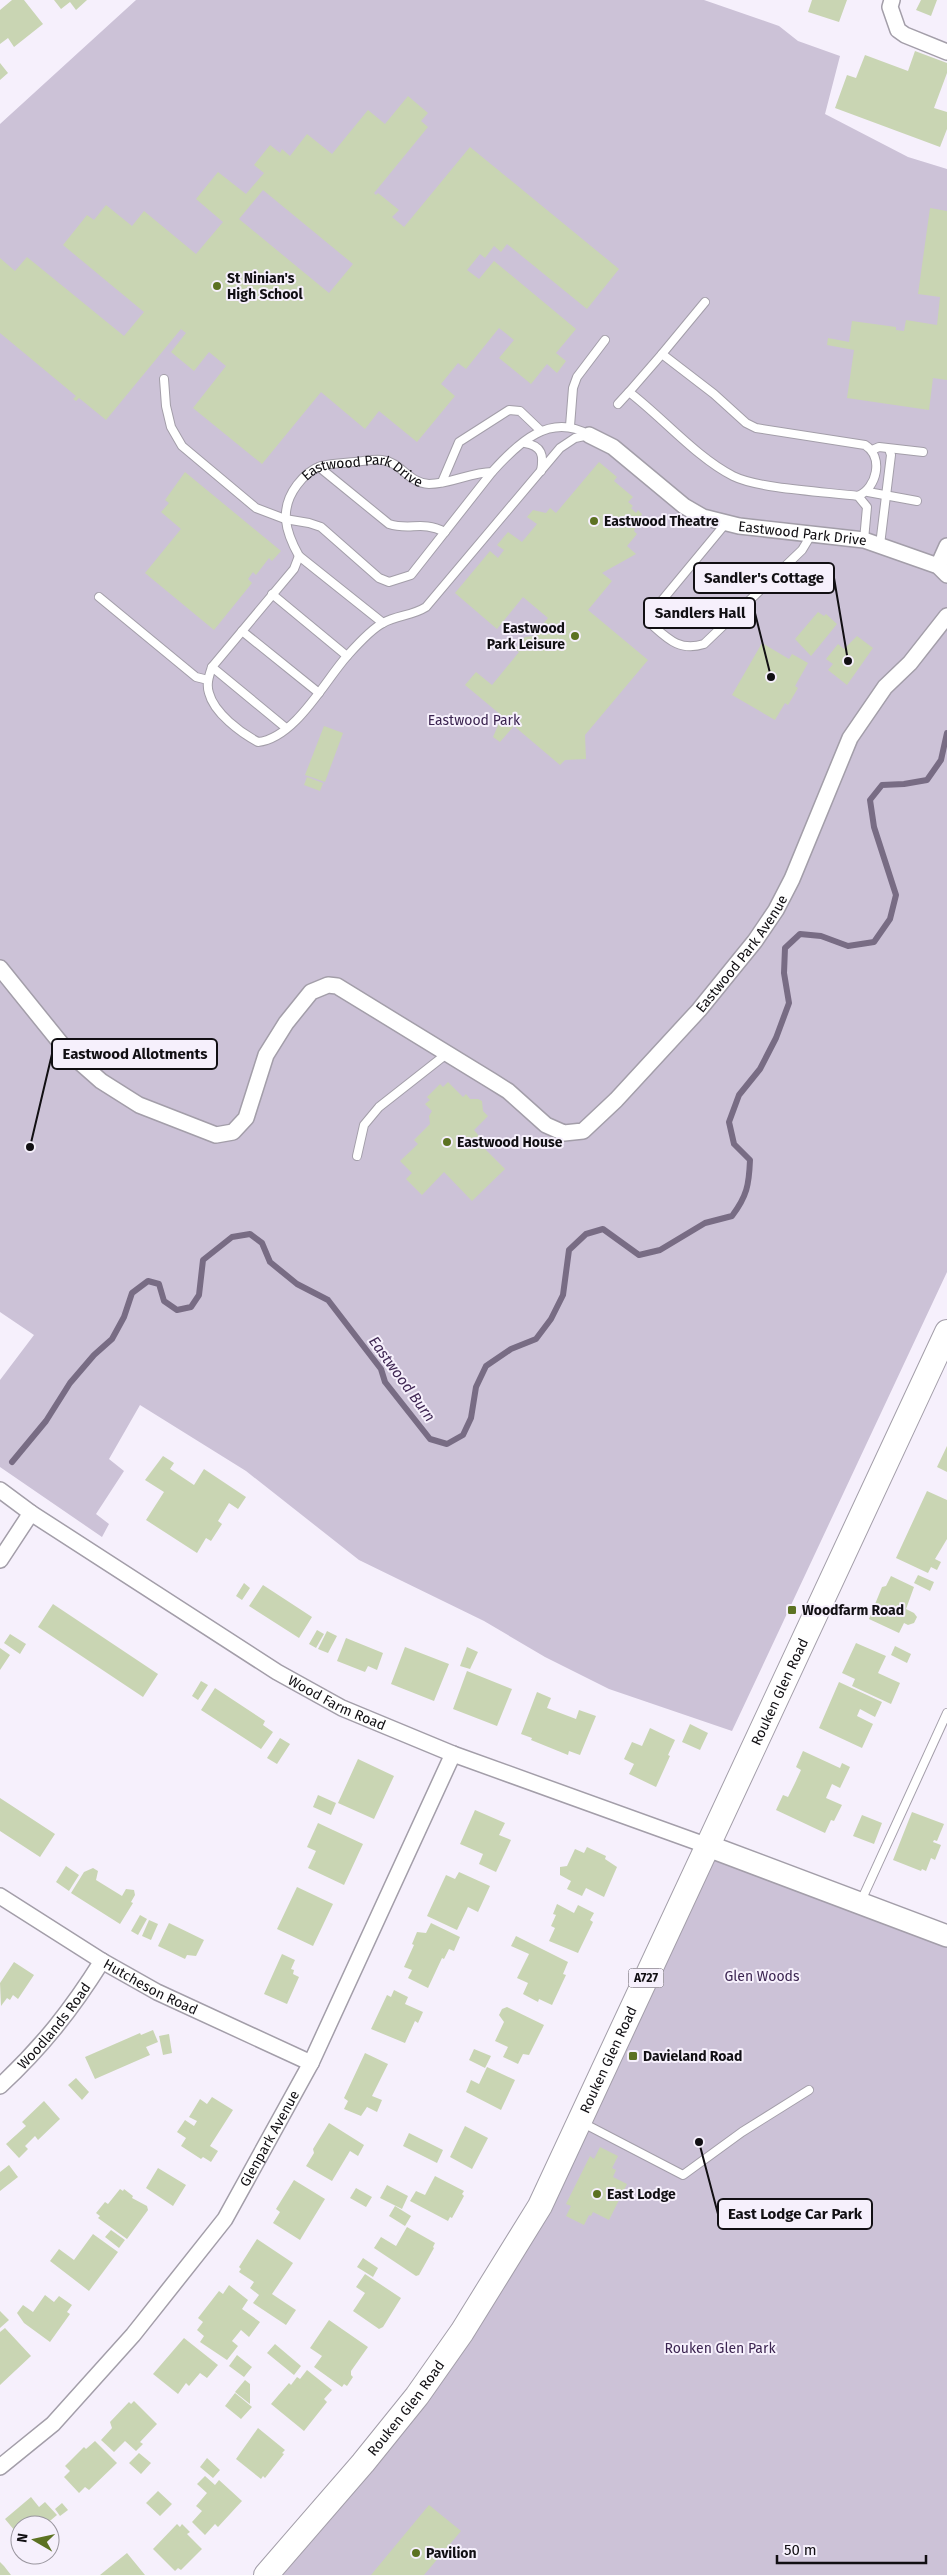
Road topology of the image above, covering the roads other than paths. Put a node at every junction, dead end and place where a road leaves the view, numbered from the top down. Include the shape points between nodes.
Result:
1 (892, 0) edge
2 (947, 52) edge
3 (705, 302) dead end
4 (606, 340) dead end
5 (662, 354) junction
6 (164, 379) dead end
7 (629, 392) junction
8 (618, 404) dead end
9 (570, 426) junction
10 (541, 431) junction
11 (589, 435) junction
12 (524, 442) junction
13 (889, 448) junction
14 (872, 450) junction
15 (924, 452) dead end
16 (319, 467) junction
17 (492, 472) junction
18 (541, 472) junction
19 (442, 482) junction
20 (868, 492) junction
21 (858, 496) junction
22 (887, 496) junction
23 (917, 501) dead end
24 (285, 519) junction
25 (726, 523) junction
26 (445, 532) junction
27 (811, 535) junction
28 (864, 540) junction
29 (880, 545) junction
30 (947, 546) edge
31 (299, 556) junction
32 (943, 570) edge
33 (272, 594) junction
34 (99, 597) dead end
35 (947, 616) edge
36 (383, 623) junction
37 (242, 631) junction
38 (347, 656) junction
39 (212, 667) junction
40 (208, 680) junction
41 (319, 693) junction
42 (286, 728) junction
43 (0, 968) edge
44 (449, 1052) junction
45 (357, 1156) dead end
46 (947, 1332) edge
47 (0, 1490) edge
48 (31, 1513) junction
49 (0, 1560) edge
50 (947, 1713) edge
51 (453, 1754) junction
52 (708, 1846) junction
53 (0, 1896) edge
54 (860, 1903) junction
55 (947, 1936) edge
56 (102, 1960) junction
57 (312, 2063) junction
58 (0, 2086) edge
59 (809, 2090) dead end
60 (580, 2121) junction
61 (0, 2467) edge
62 (266, 2575) edge

1 - 2 street via 890,7 898,30
3 - 5 lane
4 - 9 lane via 577,378 573,388
5 - 7 lane
5 - 14 lane via 756,428 865,445
6 - 24 lane via 167,413 182,446 256,508
7 - 8 lane
7 - 21 lane via 718,467 735,477
9 - 10 lane
9 - 11 lane, Eastwood Park Drive
10 - 12 lane
10 - 19 lane via 520,412 509,410 459,442
11 - 18 lane via 575,438 560,448
11 - 25 street, Eastwood Park Drive via 613,447 684,506 703,517
12 - 17 lane
12 - 18 lane via 541,450
13 - 14 lane
13 - 15 lane
13 - 22 lane
14 - 20 lane via 876,458 874,482
16 - 19 lane, Eastwood Park Drive via 381,460 393,463 414,481
16 - 24 lane, Eastwood Park Drive via 302,478 291,493
16 - 26 lane via 389,524 400,528 424,524
17 - 19 lane, Eastwood Park Drive
17 - 26 lane
18 - 36 lane via 426,607 415,614
20 - 21 lane
20 - 22 lane
21 - 28 lane via 866,507
22 - 23 lane
22 - 29 lane
24 - 26 lane via 321,527 379,578 389,582 411,575
24 - 31 lane, Eastwood Park Drive via 286,531
25 - 27 street, Eastwood Park Drive
25 - 27 lane via 659,604 650,623 671,642 685,648 704,644 802,550
27 - 28 street, Eastwood Park Drive
28 - 29 street, Eastwood Park Drive
29 - 32 street, Eastwood Park Drive
30 - 32 street
31 - 33 lane via 294,569
31 - 36 lane, Eastwood Park Drive
33 - 37 lane
33 - 38 lane
34 - 40 lane via 196,676
35 - 44 street, Eastwood Park Avenue via 920,651 885,686 850,738 792,879 754,942 699,1010 597,1120 582,1131 564,1133 546,1125 508,1091
36 - 38 lane
37 - 39 lane
37 - 41 lane
38 - 41 lane
39 - 40 lane
39 - 42 lane
40 - 42 lane via 208,692 213,703 250,738 258,742 267,741
41 - 42 lane
43 - 44 street, Eastwood Park Avenue via 67,1051 101,1081 139,1105 216,1135 233,1132 246,1118 266,1055 286,1023 318,987 337,986
44 - 45 lane via 379,1107 364,1126
46 - 52 main road, Rouken Glen Road / A727
47 - 48 street, Wood Farm Road
48 - 49 street
48 - 51 street, Wood Farm Road via 316,1695
50 - 54 lane
51 - 52 street, Wood Farm Road
51 - 57 street, Glenpark Avenue
52 - 54 street
52 - 60 main road, Rouken Glen Road / A727
53 - 56 street, Hutcheson Road
54 - 55 street
56 - 57 street, Hutcheson Road via 197,2011
56 - 58 street, Woodlands Road via 59,2025
57 - 61 street, Glenpark Avenue via 225,2219 133,2335 60,2416
59 - 60 lane via 742,2132 683,2175
60 - 62 main road, Rouken Glen Road / A727 via 540,2206 462,2332 417,2396 363,2463

